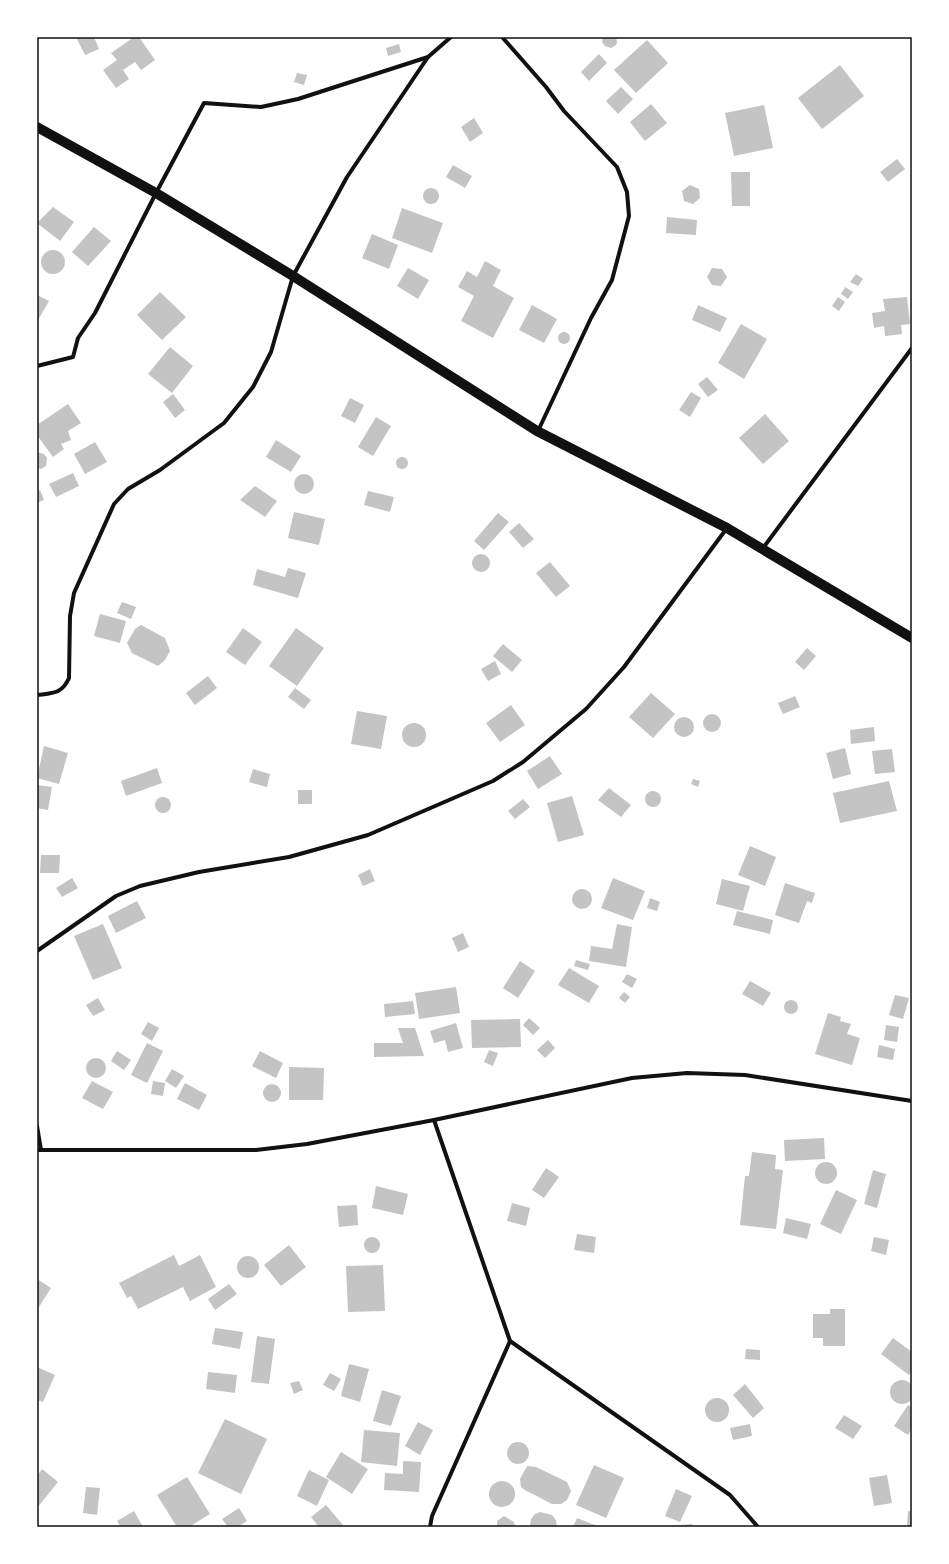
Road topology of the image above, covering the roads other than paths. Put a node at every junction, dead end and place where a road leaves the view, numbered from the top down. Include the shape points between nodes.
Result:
1 (451, 37) edge
2 (502, 37) edge
3 (428, 57) junction
4 (37, 127) edge
5 (156, 193) junction
6 (293, 276) junction
7 (912, 348) edge
8 (37, 366) edge
9 (537, 431) junction
10 (727, 528) junction
11 (762, 549) junction
12 (912, 638) edge
13 (37, 695) edge
14 (37, 951) edge
15 (912, 1100) edge
16 (434, 1120) junction
17 (37, 1126) edge
18 (39, 1150) edge
19 (510, 1341) junction
20 (430, 1527) edge
21 (758, 1527) edge

1 - 3 street
2 - 9 street via 546,86 564,111 617,167 627,192 629,216 612,280
3 - 5 street via 330,90 260,107 204,103
3 - 6 street via 347,178
4 - 5 main road
5 - 6 main road
5 - 8 street via 95,313 78,338 73,357
6 - 9 main road
6 - 13 street via 271,352 253,387 224,422 160,470 128,489 114,504 74,593 70,616 69,678 65,687 55,693
7 - 11 street
9 - 10 main road
10 - 11 main road
10 - 14 street via 624,667 586,709 522,762 493,781 368,835 289,858 199,872 140,886 116,896
11 - 12 main road
15 - 16 street via 745,1075 686,1073 632,1078
16 - 18 street via 307,1144 256,1150
16 - 19 street
17 - 18 street
19 - 20 street via 432,1516
19 - 21 street via 730,1495

